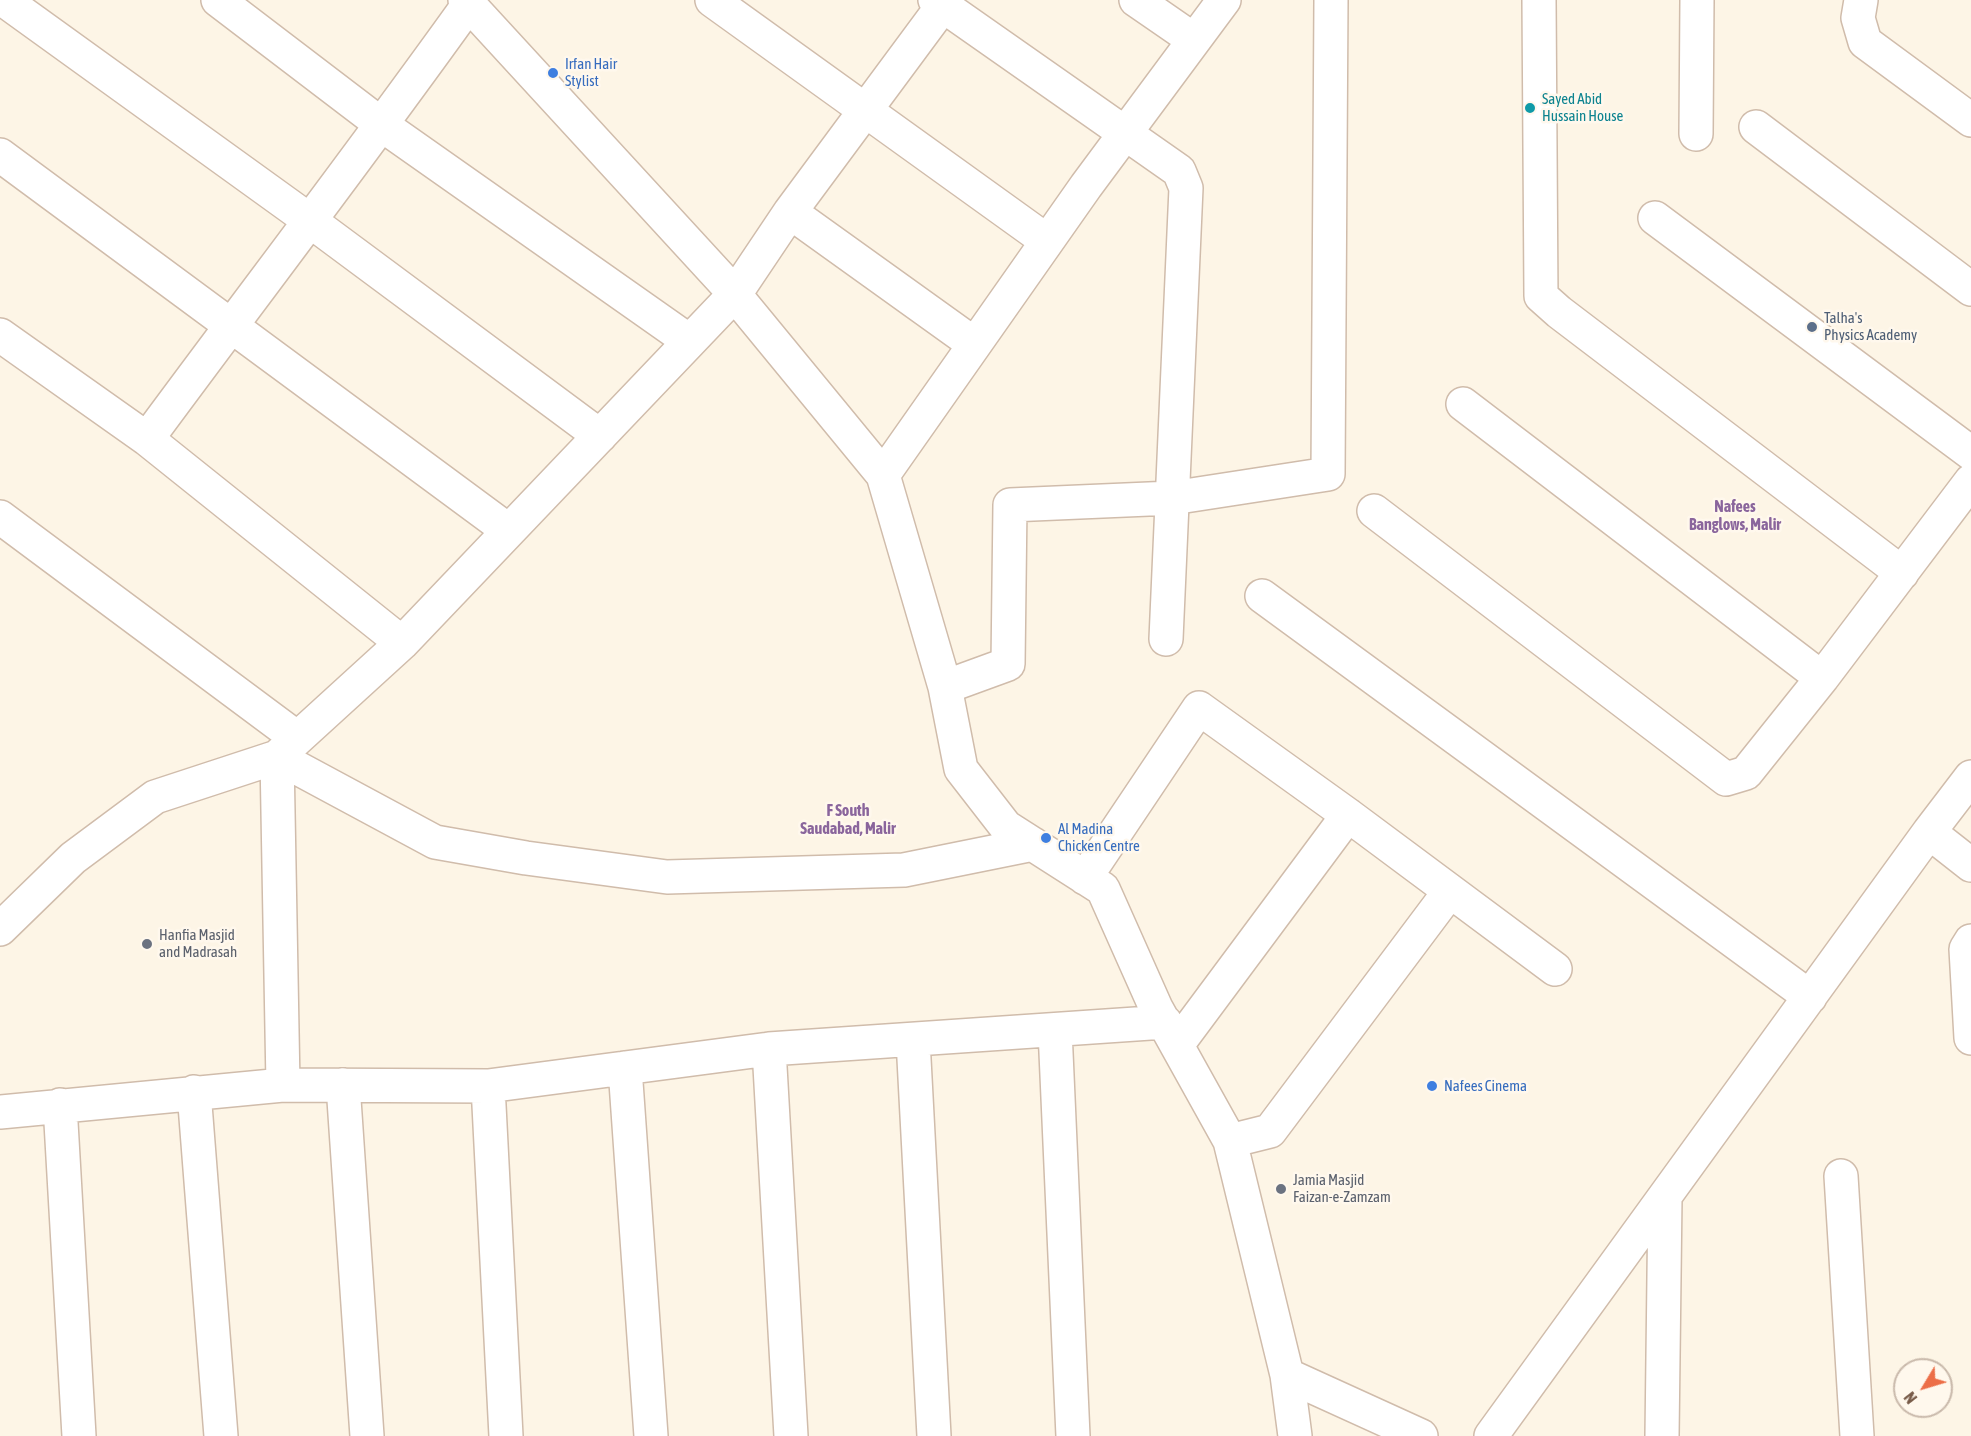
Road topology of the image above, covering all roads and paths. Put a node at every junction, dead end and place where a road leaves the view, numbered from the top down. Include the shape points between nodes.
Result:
1 (4, 0) edge
2 (218, 0) edge
3 (712, 0) edge
4 (1136, 0) edge
5 (1224, 0) edge
6 (1331, 0) edge
7 (1539, 0) edge
8 (1697, 0) edge
9 (1861, 0) edge
10 (467, 2) edge
11 (942, 2) edge
12 (1194, 40) junction
13 (865, 109) junction
14 (1971, 120) edge
15 (382, 125) junction
16 (1756, 126) dead end
17 (1125, 133) junction
18 (1696, 134) dead end
19 (0, 155) edge
20 (790, 212) junction
21 (1654, 218) dead end
22 (309, 220) junction
23 (1047, 241) junction
24 (1971, 290) edge
25 (735, 294) junction
26 (230, 326) junction
27 (0, 334) edge
28 (689, 341) junction
29 (974, 344) junction
30 (1463, 404) dead end
31 (600, 436) junction
32 (147, 440) junction
33 (1971, 453) edge
34 (883, 475) junction
35 (1971, 481) edge
36 (1172, 498) junction
37 (1374, 511) dead end
38 (0, 517) edge
39 (509, 531) junction
40 (1902, 573) junction
41 (1262, 596) dead end
42 (1166, 639) dead end
43 (402, 644) junction
44 (1822, 678) junction
45 (945, 687) junction
46 (287, 748) junction
47 (1971, 777) edge
48 (1348, 814) junction
49 (1929, 832) junction
50 (1033, 844) junction
51 (1971, 866) edge
52 (1086, 878) junction
53 (1449, 891) junction
54 (0, 929) edge
55 (1971, 941) edge
56 (1555, 969) dead end
57 (1810, 997) junction
58 (1055, 1030) junction
59 (1171, 1034) junction
60 (1971, 1038) edge
61 (913, 1040) junction
62 (769, 1049) junction
63 (625, 1068) junction
64 (284, 1085) junction
65 (343, 1085) junction
66 (488, 1086) junction
67 (194, 1092) junction
68 (60, 1105) junction
69 (0, 1112) edge
70 (1230, 1141) junction
71 (1841, 1176) dead end
72 (1665, 1197) junction
73 (1287, 1376) junction
74 (79, 1436) edge
75 (221, 1436) edge
76 (367, 1436) edge
77 (506, 1436) edge
78 (651, 1436) edge
79 (791, 1436) edge
80 (934, 1436) edge
81 (1073, 1436) edge
82 (1295, 1436) edge
83 (1421, 1436) edge
84 (1491, 1436) edge
85 (1662, 1436) edge
86 (1857, 1436) edge

1 - 22 street
2 - 15 street
3 - 13 street
4 - 12 street
5 - 12 street
6 - 36 street via 1328,474
7 - 40 street via 1541,296
8 - 18 street
9 - 14 street via 1858,18 1865,42
10 - 15 street
10 - 25 street
11 - 13 street
11 - 17 street
12 - 17 street
13 - 20 street
13 - 23 street
15 - 22 street
15 - 28 street
16 - 24 street
17 - 23 street
17 - 36 street via 1179,171 1186,188
19 - 26 street
20 - 25 street
20 - 29 street
21 - 33 street
22 - 26 street
22 - 31 street
23 - 29 street
25 - 28 street
25 - 34 street
26 - 32 street
26 - 39 street
27 - 32 street
28 - 31 street
29 - 34 street
30 - 44 street
31 - 39 street
32 - 43 street
34 - 45 street
35 - 40 street
36 - 42 street
36 - 45 street via 1010,505 1008,664
37 - 44 street via 1726,779 1746,773
38 - 46 street
39 - 43 street
40 - 44 street
41 - 57 street
43 - 46 street
45 - 50 street via 961,769 1006,827
46 - 50 street via 435,842 667,877 904,870
46 - 54 street via 155,797 73,858
46 - 64 street
47 - 49 street
48 - 52 street via 1199,708
48 - 53 street
48 - 59 street
49 - 51 street
49 - 57 street
50 - 52 street
52 - 59 street via 1103,889
53 - 56 street
53 - 70 street via 1270,1131
55 - 60 street via 1966,949
57 - 72 street
58 - 59 street
58 - 61 street
58 - 81 street
59 - 70 street
61 - 62 street
61 - 80 street
62 - 63 street
62 - 79 street
63 - 66 street
63 - 78 street
64 - 65 street
64 - 67 street
65 - 66 street
65 - 76 street
66 - 77 street
67 - 68 street
67 - 75 street
68 - 69 street
68 - 74 street
70 - 73 street
71 - 86 street
72 - 84 street
72 - 85 street
73 - 82 street
73 - 83 street

